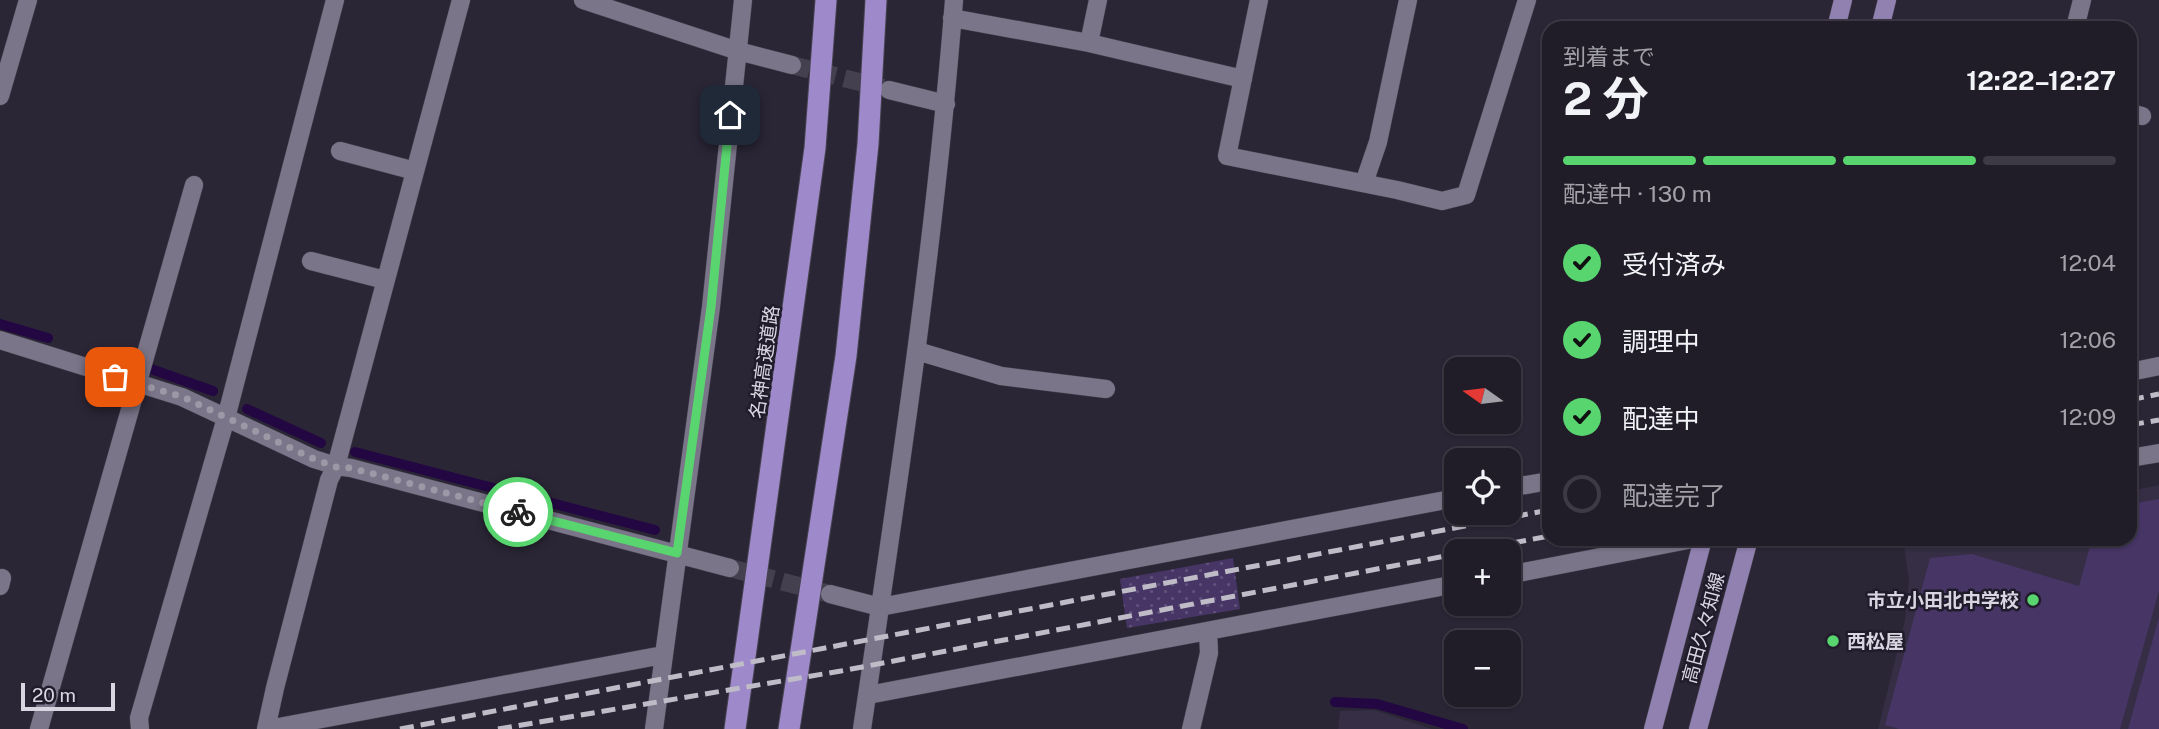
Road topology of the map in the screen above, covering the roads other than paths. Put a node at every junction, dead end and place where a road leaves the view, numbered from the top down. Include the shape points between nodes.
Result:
1 (28, 0) edge
2 (335, 0) edge
3 (461, 0) edge
4 (583, 0) edge
5 (743, 0) edge
6 (826, 0) edge
7 (876, 0) edge
8 (1098, 0) edge
9 (1259, 0) edge
10 (1408, 0) edge
11 (1527, 0) edge
12 (1843, 0) edge
13 (1887, 0) edge
14 (2082, 0) edge
15 (953, 9) edge
16 (1838, 21) edge
17 (1882, 21) edge
18 (2076, 21) edge
19 (1089, 43) junction
20 (738, 51) junction
21 (792, 65) tunnel mouth
22 (1243, 79) junction
23 (889, 90) tunnel mouth
24 (0, 96) edge
25 (946, 104) junction
26 (340, 151) dead end
27 (415, 171) junction
28 (1364, 183) junction
29 (194, 185) dead end
30 (311, 261) dead end
31 (385, 280) junction
32 (0, 340) edge
33 (917, 351) junction
34 (2159, 366) edge
35 (2137, 371) edge
36 (138, 384) junction
37 (1106, 389) dead end
38 (226, 418) junction
39 (2159, 453) edge
40 (2137, 457) edge
41 (336, 467) junction
42 (1542, 482) edge
43 (1521, 486) edge
44 (1444, 500) edge
45 (1657, 546) edge
46 (1701, 546) edge
47 (1747, 546) edge
48 (677, 553) junction
49 (730, 568) tunnel mouth
50 (1521, 572) edge
51 (1444, 586) edge
52 (830, 594) tunnel mouth
53 (880, 607) junction
54 (1208, 631) junction
55 (663, 655) junction
56 (868, 695) junction
57 (40, 729) edge
58 (140, 729) edge
59 (267, 729) edge
60 (654, 729) edge
61 (735, 729) edge
62 (789, 729) edge
63 (862, 729) edge
64 (1191, 729) edge
65 (1653, 729) edge
66 (1698, 729) edge

1 - 24 street
2 - 38 street
3 - 27 street
4 - 20 street
5 - 20 street
6 - 61 highway, 名神高速道路 via 815,148
7 - 62 highway via 868,144 846,356
8 - 19 street
9 - 22 street
10 - 28 street via 1378,142
11 - 28 street via 1466,195 1442,201
12 - 16 main road
13 - 17 main road
14 - 18 street
15 - 19 street
15 - 25 street
19 - 22 street
20 - 21 street
20 - 48 street via 711,307
22 - 28 street via 1227,156
23 - 25 street
25 - 33 street
26 - 27 street
27 - 31 street
29 - 36 street
30 - 31 street
31 - 41 street
32 - 36 street
33 - 37 street via 1001,376
33 - 53 street
34 - 35 street
36 - 38 street via 183,397
36 - 57 street
38 - 41 street
38 - 58 street via 139,718
39 - 40 street
41 - 48 street
41 - 59 street
42 - 43 street
44 - 53 street
45 - 50 street
46 - 65 main road, 高田久々知線
47 - 66 main road, 高田久々知線
48 - 49 street
48 - 55 street
51 - 54 street
52 - 53 street
53 - 56 street
54 - 56 street
54 - 64 street via 1209,653
55 - 59 street
55 - 60 street
56 - 63 street

